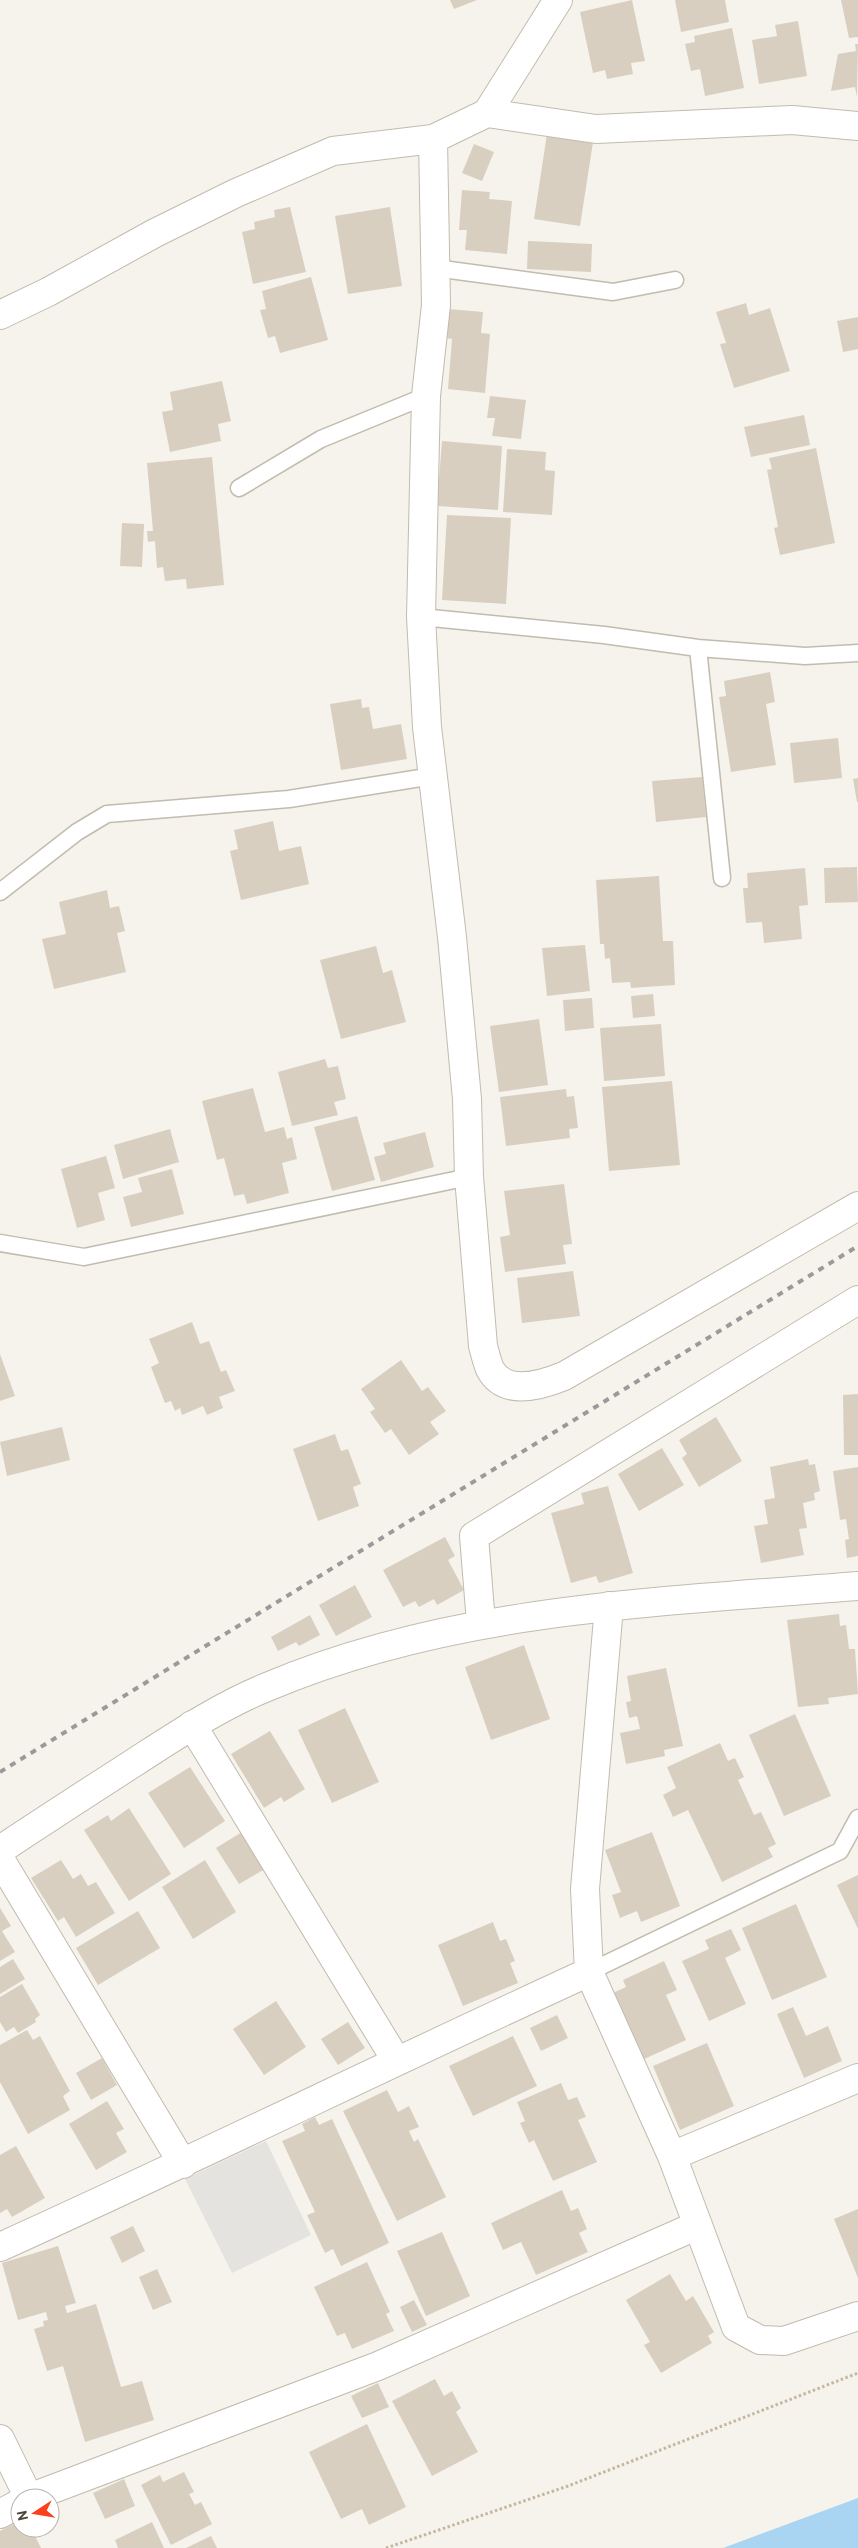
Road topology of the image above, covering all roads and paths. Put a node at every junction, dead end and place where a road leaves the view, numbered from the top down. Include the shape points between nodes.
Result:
1 (558, 0) edge
2 (487, 113) junction
3 (858, 126) edge
4 (433, 140) junction
5 (435, 268) junction
6 (675, 280) dead end
7 (0, 315) edge
8 (426, 396) junction
9 (239, 488) dead end
10 (421, 617) junction
11 (698, 648) junction
12 (858, 653) edge
13 (432, 776) junction
14 (722, 878) dead end
15 (0, 892) edge
16 (469, 1177) junction
17 (858, 1206) edge
18 (0, 1243) edge
19 (858, 1300) edge
20 (858, 1586) edge
21 (609, 1606) junction
22 (481, 1624) junction
23 (192, 1725) junction
24 (858, 1818) edge
25 (0, 1850) edge
26 (0, 1859) edge
27 (589, 1972) junction
28 (396, 2060) junction
29 (858, 2078) edge
30 (672, 2156) junction
31 (183, 2164) junction
32 (698, 2225) junction
33 (0, 2247) edge
34 (858, 2316) edge
35 (858, 2373) edge
36 (0, 2439) edge
37 (24, 2488) edge
38 (55, 2488) edge
39 (386, 2548) edge

1 - 2 street
2 - 3 street via 596,129 792,120
2 - 4 street
4 - 5 street
4 - 7 street via 333,151 171,225
5 - 6 lane via 613,292
5 - 8 street via 436,305
8 - 9 lane via 321,439
8 - 10 street
10 - 11 lane
10 - 13 street
11 - 12 lane via 805,656
11 - 14 lane
13 - 15 lane via 289,798 107,814 77,832
13 - 16 street via 452,937 467,1099
16 - 17 street via 483,1346 490,1369 503,1382 519,1386 540,1386 564,1376
16 - 18 lane via 84,1258
19 - 22 street via 474,1536
20 - 21 street
21 - 22 street
21 - 27 street via 585,1890
22 - 23 street via 385,1646 323,1665 265,1687
23 - 25 street
23 - 28 street
24 - 27 lane via 840,1851
26 - 31 street
27 - 28 street
27 - 30 street
28 - 31 street
29 - 30 street
30 - 32 street
31 - 33 street
32 - 34 street via 736,2327 760,2340 784,2342
32 - 38 street via 378,2366
35 - 39 path via 568,2486
36 - 37 street

